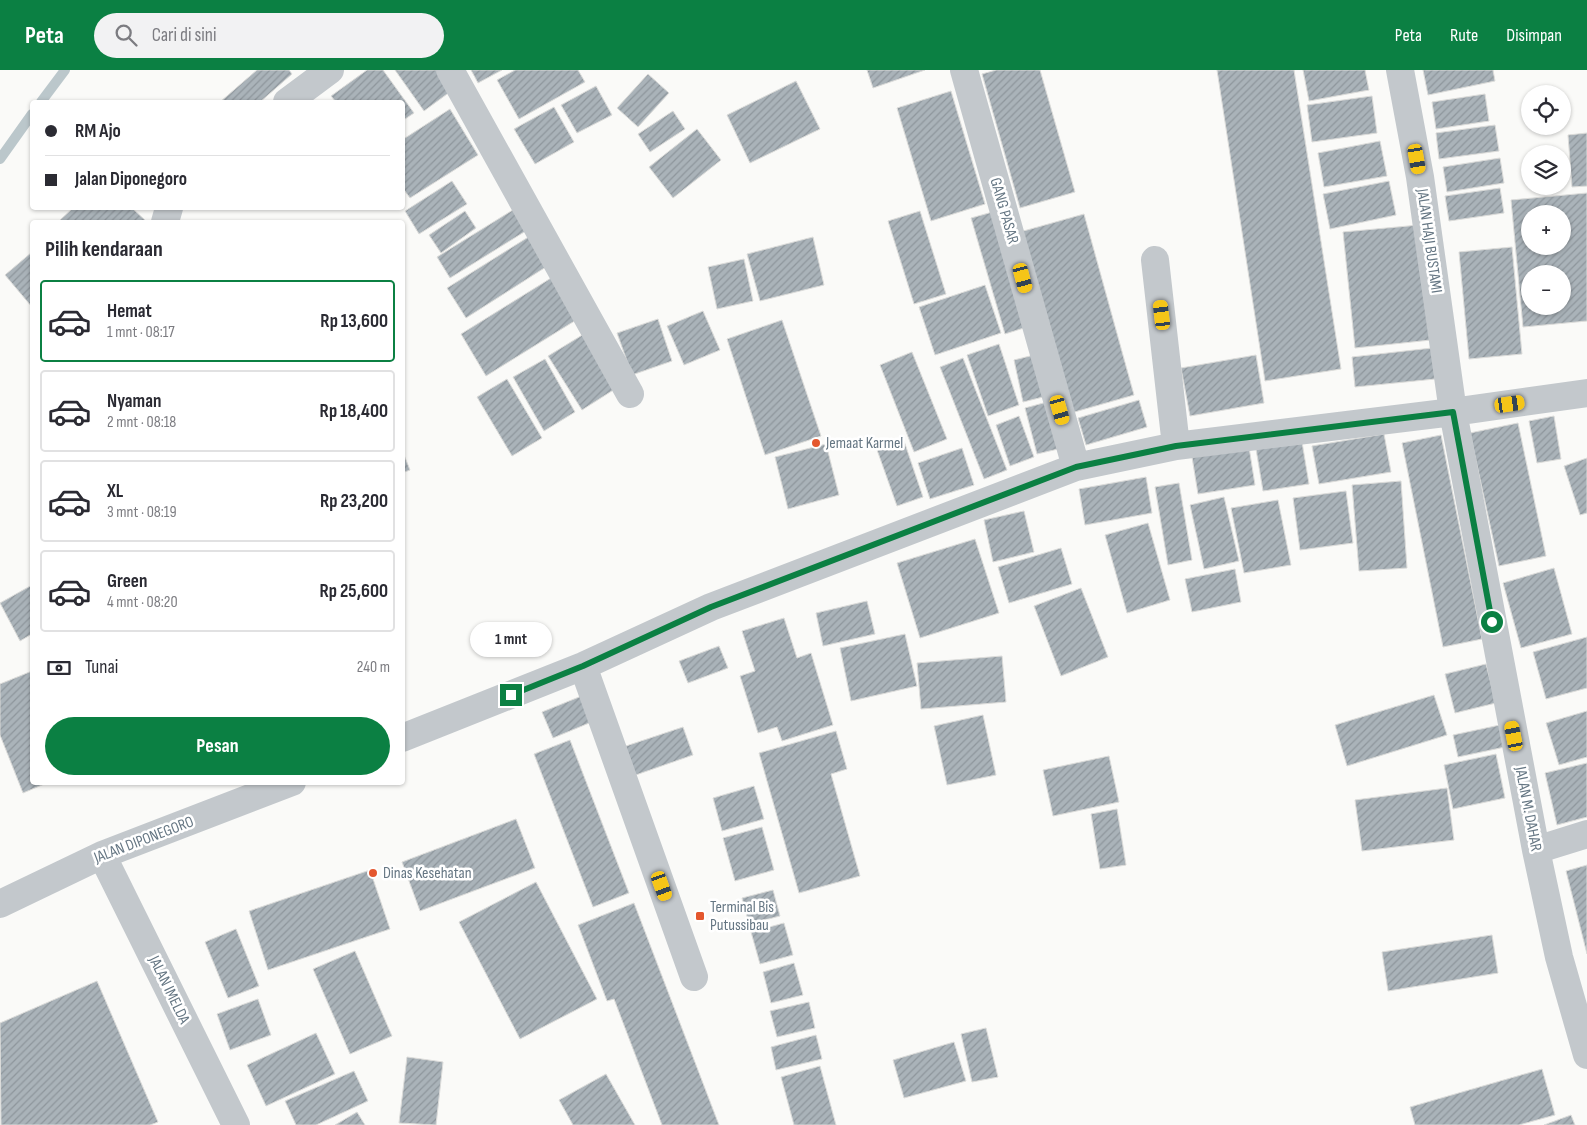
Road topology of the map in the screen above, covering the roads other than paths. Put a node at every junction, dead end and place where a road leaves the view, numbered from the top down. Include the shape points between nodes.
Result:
1 (330, 70) edge
2 (450, 70) edge
3 (964, 70) edge
4 (1400, 70) edge
5 (290, 100) edge
6 (1155, 260) dead end
7 (1587, 393) edge
8 (630, 394) dead end
9 (1453, 412) junction
10 (1176, 446) junction
11 (1076, 467) junction
12 (583, 666) junction
13 (405, 737) edge
14 (284, 785) edge
15 (1587, 834) edge
16 (1536, 850) junction
17 (102, 855) junction
18 (0, 904) edge
19 (694, 977) dead end
20 (1587, 1055) edge
21 (236, 1125) edge

1 - 5 street
2 - 8 street
3 - 11 street, GANG PASAR
4 - 9 street, JALAN HAJI BUSTAMI via 1420,177
6 - 10 street
7 - 9 street
9 - 10 street
9 - 16 street, JALAN M. DAHAR
10 - 11 street
11 - 12 street via 711,607
12 - 13 street
12 - 19 street
14 - 17 street, JALAN DIPONEGORO
15 - 16 street
16 - 20 street, JALAN M. DAHAR via 1559,956
17 - 18 street, JALAN DIPONEGORO
17 - 21 street, JALAN IMELDA

